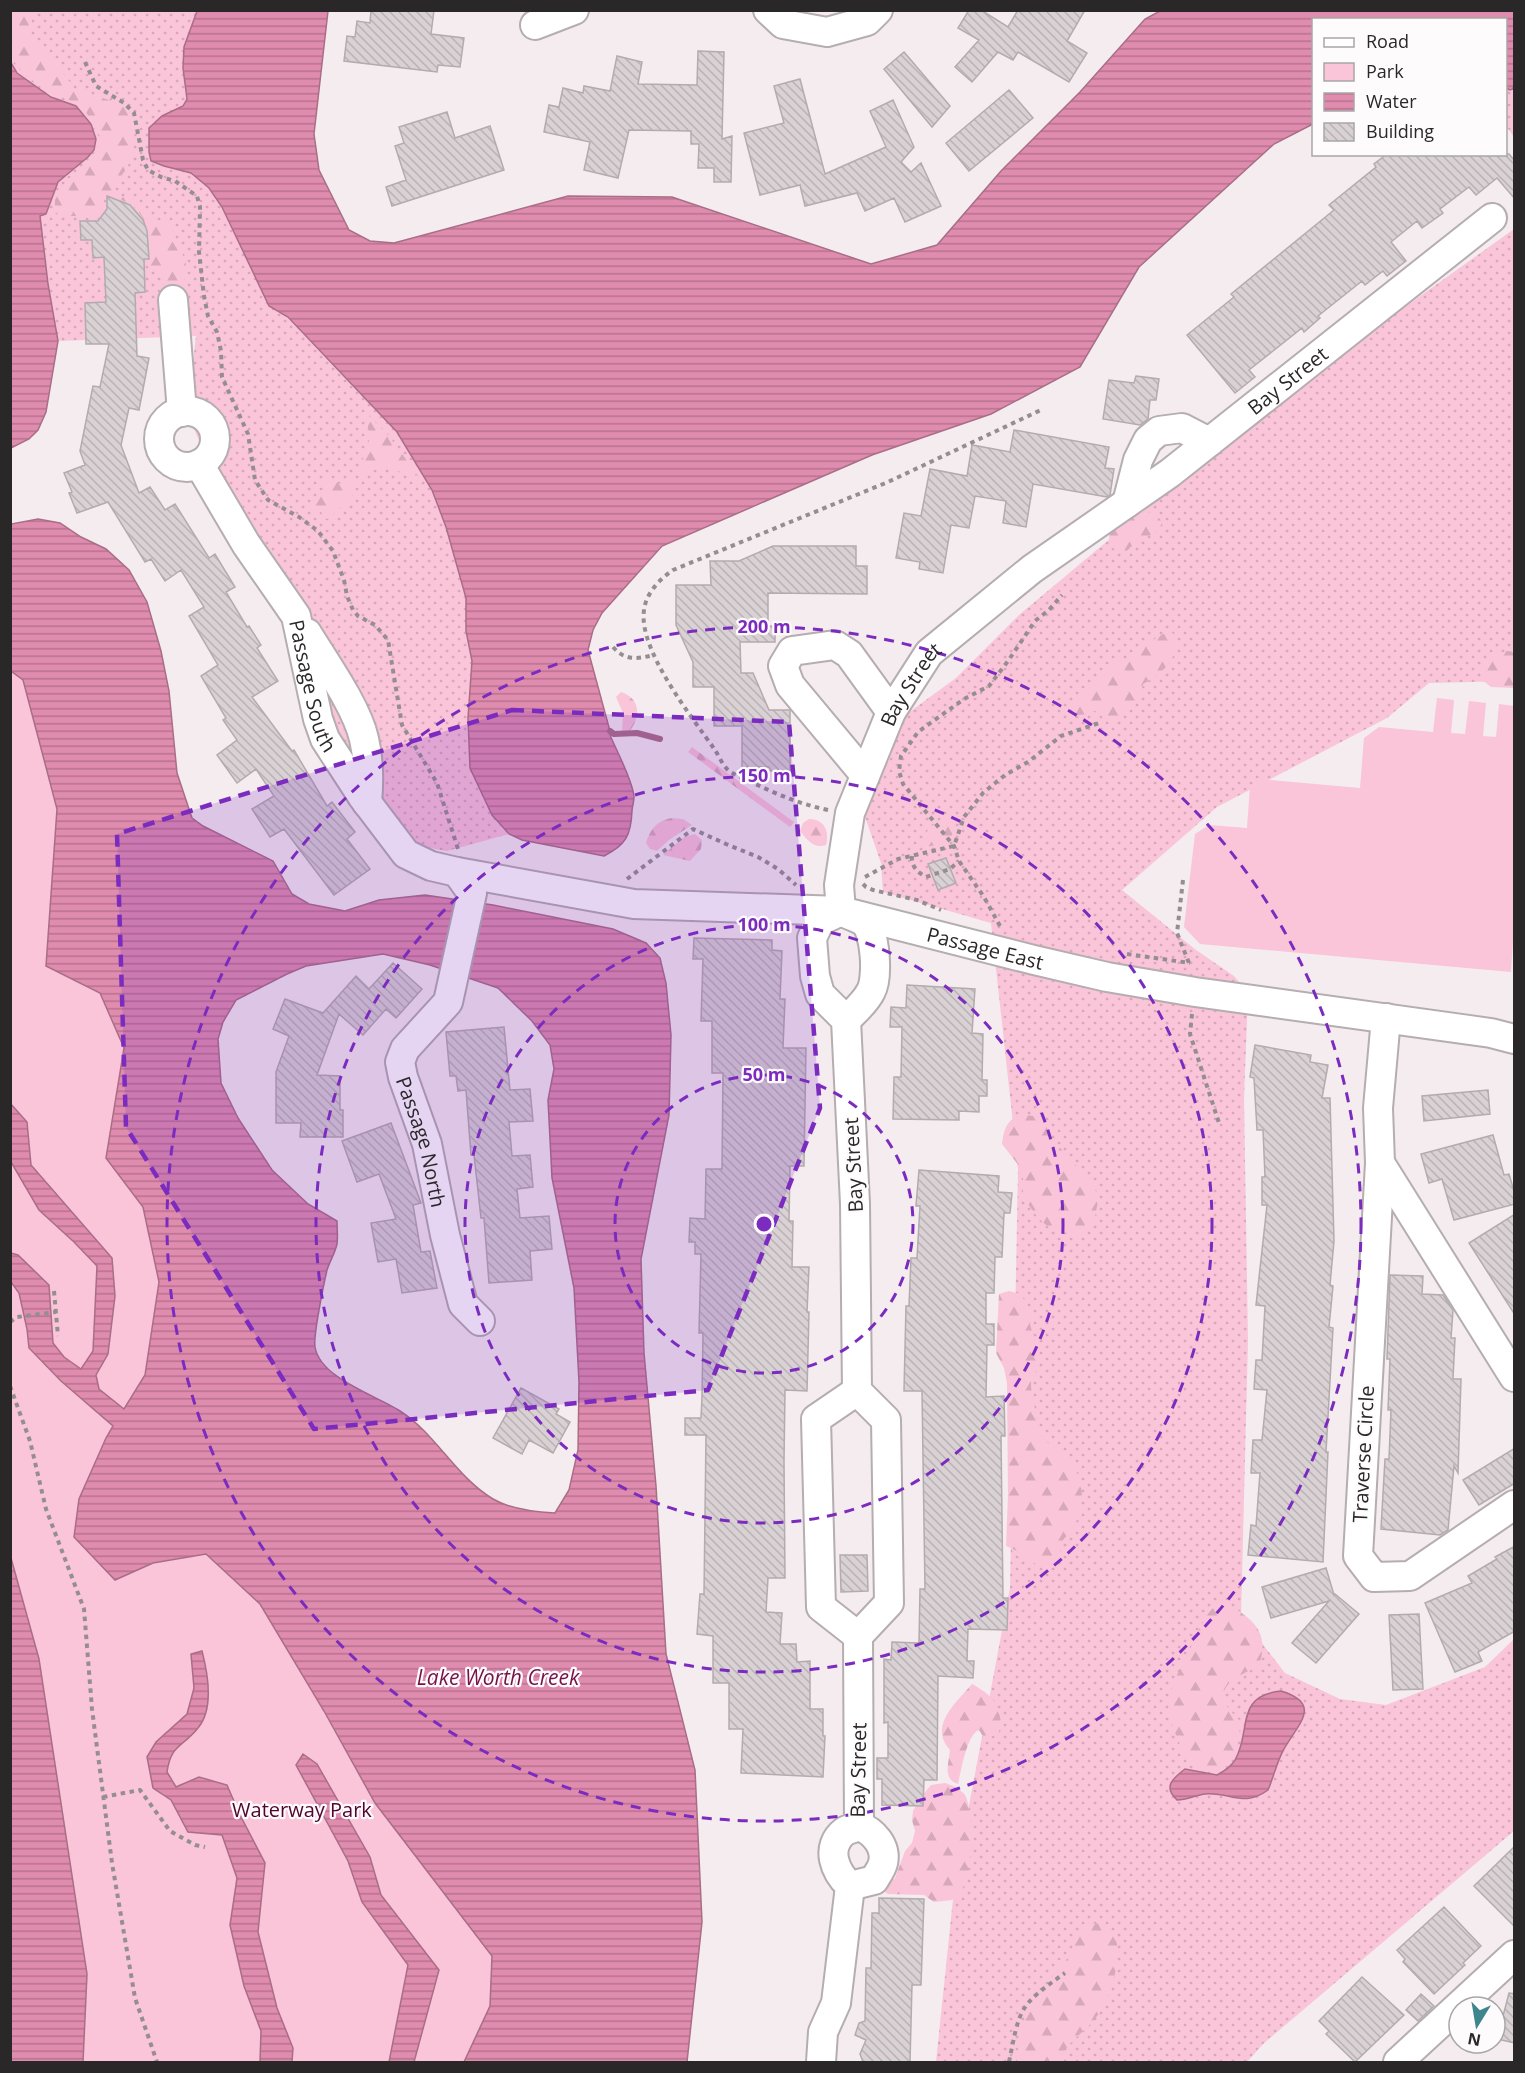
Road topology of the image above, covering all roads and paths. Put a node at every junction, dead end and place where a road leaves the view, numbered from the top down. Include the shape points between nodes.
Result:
1 (574, 10) edge
2 (768, 10) edge
3 (878, 10) edge
4 (535, 25) dead end
5 (85, 62) dead end
6 (1492, 218) dead end
7 (172, 300) dead end
8 (1043, 409) dead end
9 (182, 412) junction
10 (1209, 442) junction
11 (199, 465) junction
12 (1127, 503) junction
13 (1062, 595) dead end
14 (613, 647) dead end
15 (654, 655) junction
16 (891, 712) junction
17 (1099, 723) dead end
18 (865, 775) junction
19 (850, 813) junction
20 (954, 846) junction
21 (912, 856) junction
22 (959, 861) junction
23 (462, 872) junction
24 (617, 877) dead end
25 (802, 886) dead end
26 (841, 911) junction
27 (946, 912) dead end
28 (993, 927) dead end
29 (1120, 953) dead end
30 (1190, 963) dead end
31 (1386, 1018) junction
32 (846, 1020) junction
33 (1515, 1039) edge
34 (1380, 1163) junction
35 (54, 1291) dead end
36 (55, 1312) junction
37 (480, 1321) dead end
38 (10, 1322) edge
39 (58, 1336) dead end
40 (1515, 1377) edge
41 (10, 1386) edge
42 (857, 1391) junction
43 (1515, 1505) edge
44 (858, 1636) junction
45 (103, 1797) junction
46 (859, 1826) junction
47 (205, 1847) dead end
48 (850, 1886) junction
49 (1515, 1955) edge
50 (1065, 1973) dead end
51 (157, 2062) edge
52 (821, 2062) edge
53 (1009, 2062) edge
54 (1398, 2062) edge

1 - 4 street
2 - 3 street via 783,24 827,32 867,21
5 - 23 path via 96,86 134,113 148,170 197,196 199,252 208,316 221,351 222,377 248,434 255,480 268,500 318,531 333,551 353,610 388,640 402,725 437,783
6 - 10 street, Bay Street
7 - 9 street
8 - 15 path via 888,482 673,570 660,579 644,608
9 - 11 street via 205,418 214,433 212,451
9 - 11 street via 164,424 160,432 161,450 173,463
10 - 12 street, Bay Street
10 - 12 street via 1182,428 1159,431 1148,440 1138,460
11 - 23 street, Passage South via 246,544 296,616 321,730 368,803 406,854 431,866
12 - 16 street, Bay Street via 1032,569 930,653
13 - 20 path via 1035,621 989,686 918,732 901,756 899,771 903,784
14 - 15 path via 630,659
15 - 19 path via 727,770 803,805
16 - 18 street, Bay Street
16 - 18 street via 849,654 835,645 792,651 783,666 790,685
17 - 20 path via 1061,736 983,793 964,817
18 - 19 street, Bay Street
19 - 26 street, Bay Street via 839,885
20 - 21 path
20 - 22 path
21 - 22 path via 918,873 926,877 950,869
21 - 27 path via 898,859 860,880 873,890 917,900
22 - 28 path via 1002,929
23 - 26 street, Passage East via 634,904
23 - 37 street, Passage North via 448,1002 405,1049 400,1062 427,1144 463,1304
24 - 25 path via 628,879 693,829 758,856 793,885
26 - 31 street, Passage East via 1107,976
26 - 32 street via 820,921 812,938 820,994
26 - 32 street via 865,923 873,936 873,988
29 - 30 path
31 - 33 street, Passage East
31 - 34 street, Traverse Circle via 1378,1108
32 - 42 street, Bay Street via 855,1204
34 - 40 street
34 - 43 street, Traverse Circle via 1358,1556 1374,1577 1410,1576
35 - 36 path
36 - 38 path via 17,1317
36 - 39 path
41 - 45 path via 30,1441 46,1509 84,1609
42 - 44 street via 886,1420 889,1521 889,1603
42 - 44 street via 816,1419 821,1607
44 - 46 street, Bay Street
45 - 47 path via 140,1790 170,1831
45 - 51 path via 135,1998
46 - 48 street, Bay Street via 845,1831 835,1844 834,1863
46 - 48 street via 877,1838 884,1851 883,1863 874,1880
48 - 52 street via 836,2003 823,2032
49 - 54 street
50 - 53 path via 1023,2008

